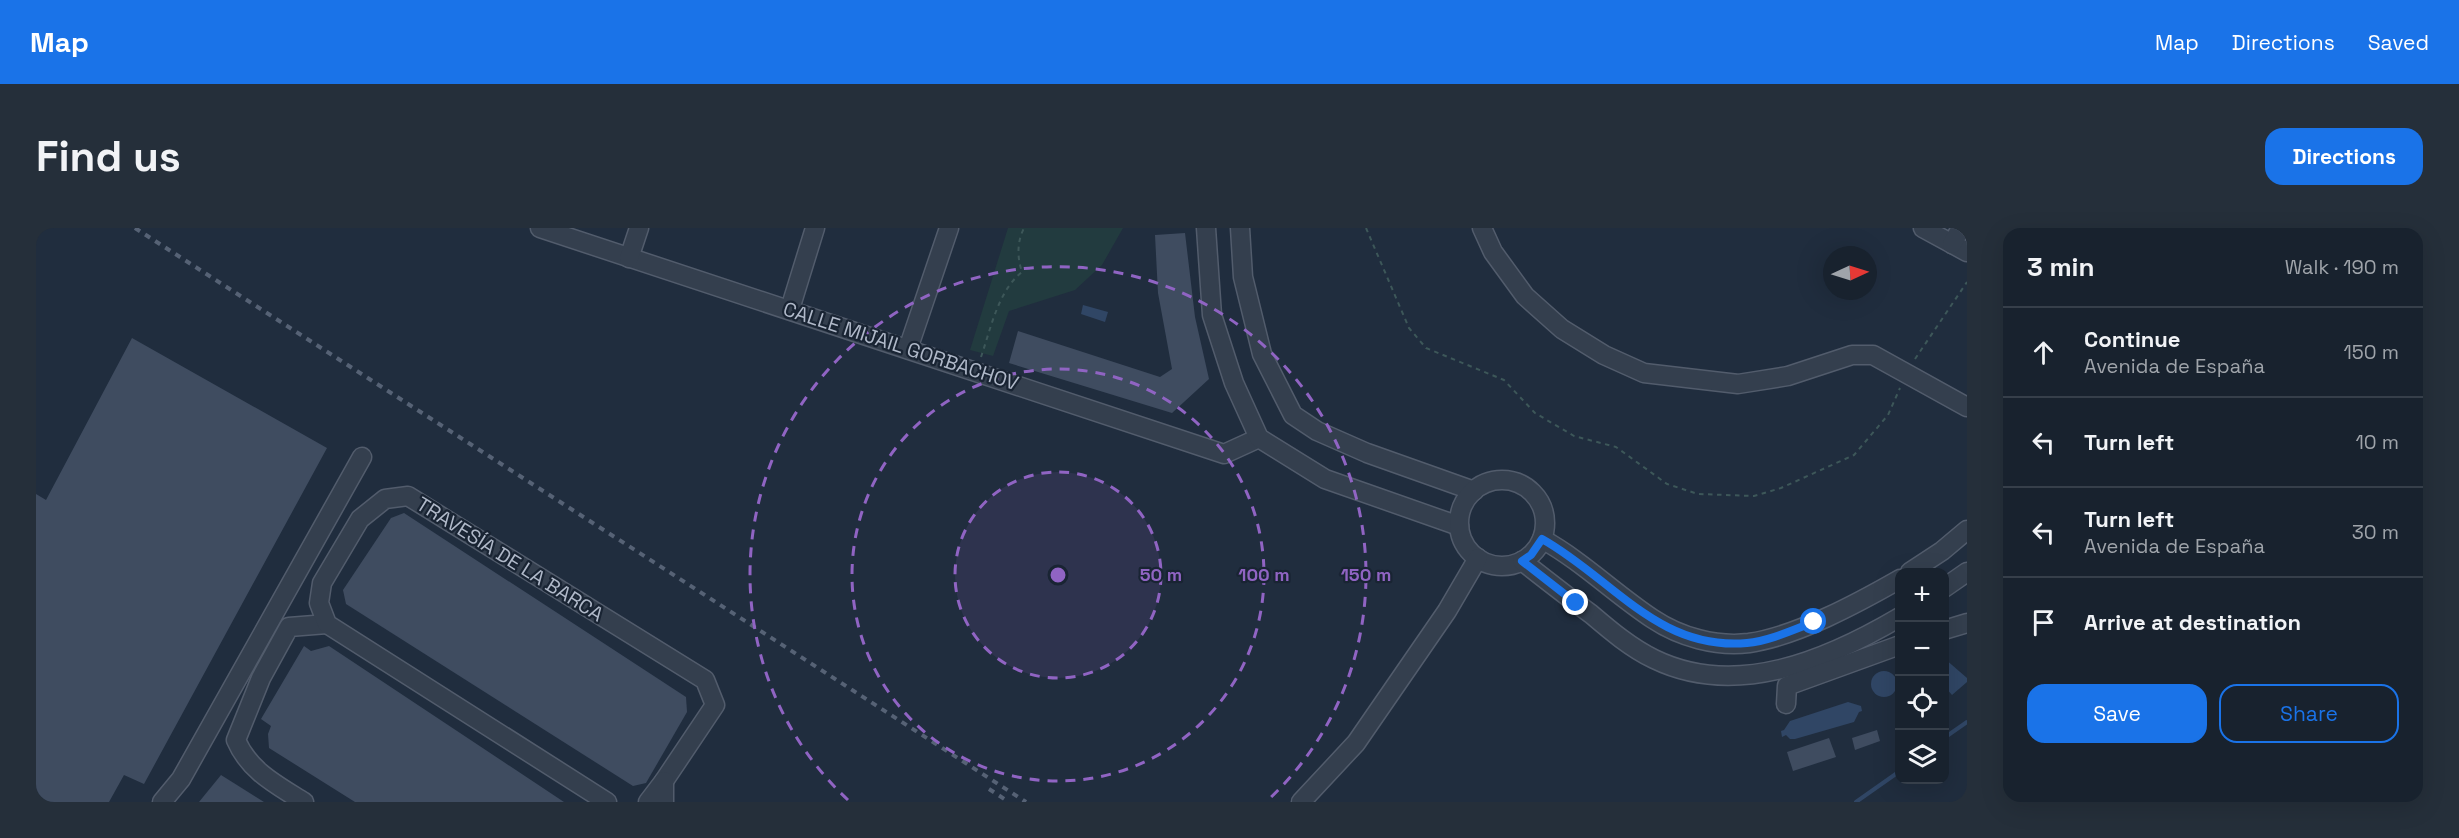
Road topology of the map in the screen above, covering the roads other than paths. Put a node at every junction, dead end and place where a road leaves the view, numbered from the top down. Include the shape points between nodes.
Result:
1 (540, 228) edge
2 (639, 228) edge
3 (815, 228) edge
4 (949, 228) edge
5 (1206, 228) edge
6 (1240, 228) edge
7 (1482, 228) edge
8 (1923, 228) edge
9 (1960, 241) edge
10 (629, 258) junction
11 (790, 309) junction
12 (908, 349) junction
13 (1967, 407) edge
14 (1259, 438) junction
15 (362, 457) dead end
16 (1474, 491) junction
17 (1459, 526) junction
18 (1967, 530) edge
19 (1542, 539) junction
20 (1478, 558) junction
21 (1522, 561) junction
22 (1917, 568) edge
23 (1967, 573) edge
24 (1895, 581) edge
25 (1949, 585) edge
26 (1895, 619) edge
27 (1967, 623) edge
28 (327, 624) junction
29 (1949, 628) edge
30 (1895, 646) edge
31 (1786, 704) dead end
32 (664, 781) junction
33 (162, 802) edge
34 (304, 802) edge
35 (607, 802) edge
36 (648, 802) edge
37 (664, 802) edge
38 (1301, 802) edge

1 - 10 street, CALLE MIJAIL GORBACHOV
2 - 10 street
3 - 11 street
4 - 12 street
5 - 14 street via 1212,315 1234,383
6 - 16 street via 1243,277 1262,354 1293,415 1317,432 1367,453
7 - 13 street via 1493,252 1526,296 1562,329 1604,355 1644,373 1738,384 1788,376 1852,355 1873,355
8 - 9 street
10 - 11 street, CALLE MIJAIL GORBACHOV
11 - 12 street, CALLE MIJAIL GORBACHOV
12 - 14 street, CALLE MIJAIL GORBACHOV via 1224,454
14 - 17 street via 1325,479
15 - 33 street via 181,779
16 - 17 street via 1465,501
16 - 19 street via 1500,480 1527,488 1544,511
17 - 20 street via 1470,552
18 - 22 street
19 - 21 street
19 - 24 street via 1564,551 1654,620 1682,636 1714,642 1748,643 1777,635 1857,603
20 - 21 street via 1495,566
20 - 38 street via 1447,611 1356,743
21 - 26 street via 1627,643 1654,659 1684,671 1719,677 1776,671 1876,631
23 - 25 street
27 - 29 street
28 - 32 street, TRAVESÍA DE LA BARCA via 319,603 322,583 360,519 385,499 408,496 705,680 714,705
28 - 34 street via 289,627 261,678 236,740 242,755 257,772
28 - 35 street
30 - 31 street via 1787,686
32 - 36 street
32 - 37 street

